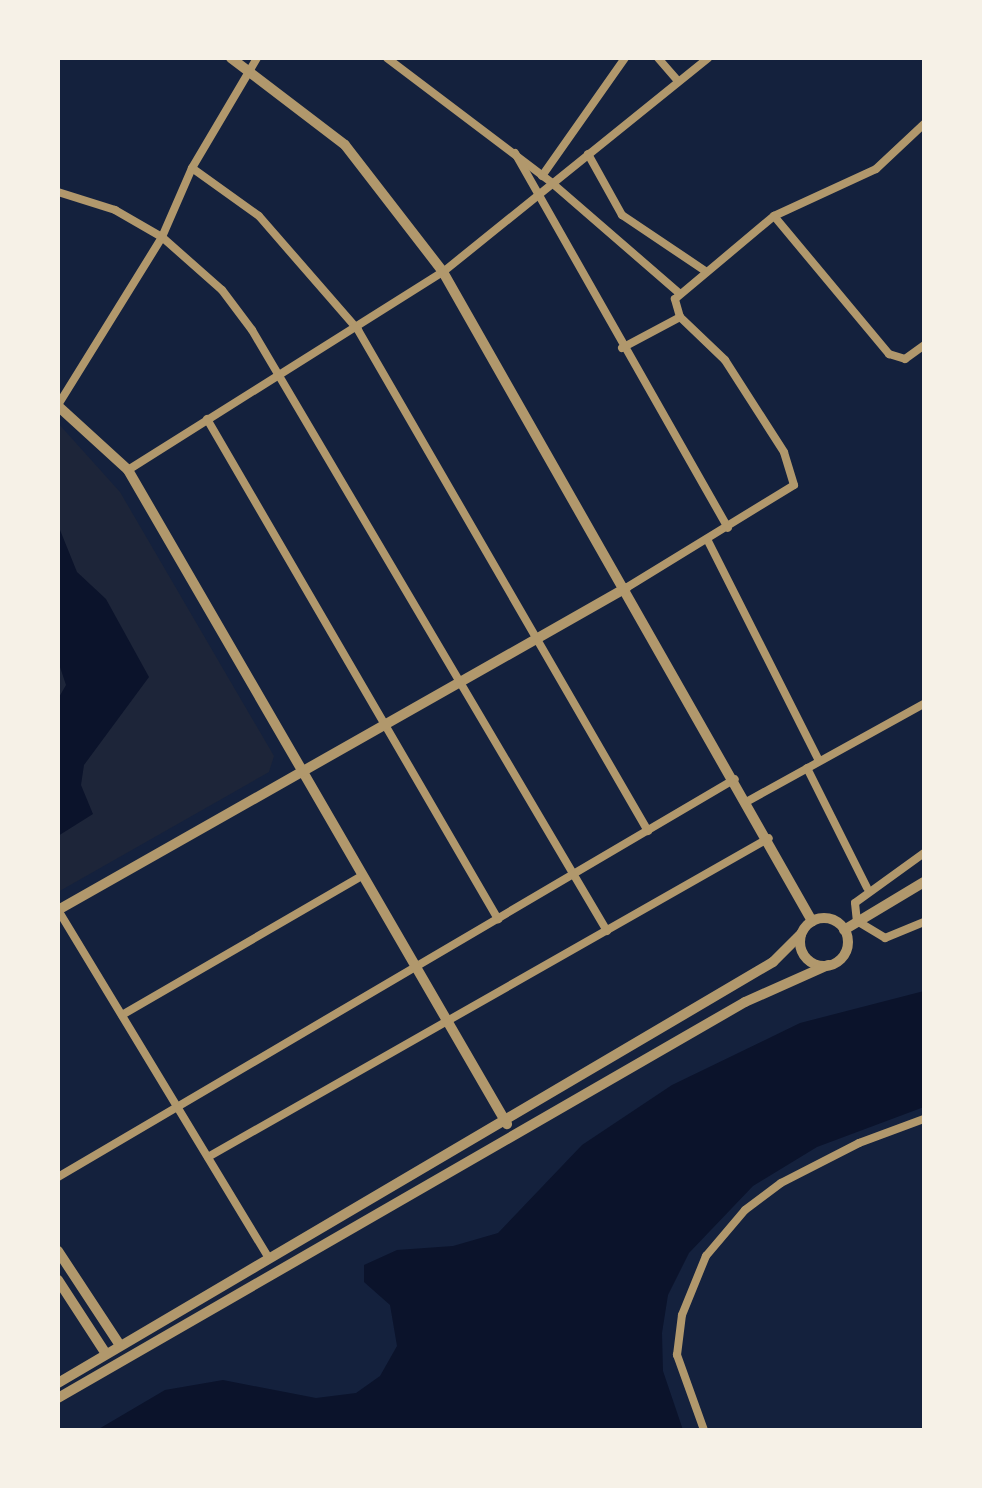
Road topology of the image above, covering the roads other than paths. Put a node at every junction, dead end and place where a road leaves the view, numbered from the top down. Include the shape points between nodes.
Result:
1 (231, 58) edge
2 (387, 58) edge
3 (625, 58) edge
4 (658, 58) edge
5 (708, 58) edge
6 (254, 63) edge
7 (678, 81) junction
8 (924, 124) edge
9 (514, 153) junction
10 (588, 154) junction
11 (192, 168) junction
12 (542, 176) junction
13 (552, 183) junction
14 (58, 192) edge
15 (535, 196) junction
16 (774, 216) junction
17 (162, 238) junction
18 (704, 270) junction
19 (442, 272) junction
20 (679, 293) junction
21 (680, 317) junction
22 (358, 330) junction
23 (924, 345) edge
24 (622, 348) junction
25 (282, 375) junction
26 (58, 406) edge
27 (207, 419) junction
28 (128, 470) junction
29 (728, 528) junction
30 (708, 540) junction
31 (626, 588) junction
32 (534, 635) junction
33 (460, 678) junction
34 (924, 704) edge
35 (386, 722) junction
36 (819, 761) junction
37 (808, 768) junction
38 (304, 770) junction
39 (736, 779) junction
40 (748, 800) junction
41 (648, 831) junction
42 (769, 838) junction
43 (924, 853) edge
44 (360, 876) junction
45 (572, 876) junction
46 (924, 882) edge
47 (867, 888) junction
48 (58, 910) edge
49 (498, 919) junction
50 (812, 921) junction
51 (857, 921) junction
52 (924, 922) edge
53 (844, 930) junction
54 (607, 931) junction
55 (800, 934) junction
56 (828, 966) junction
57 (416, 968) junction
58 (122, 1015) junction
59 (448, 1025) junction
60 (181, 1106) junction
61 (505, 1119) junction
62 (924, 1119) edge
63 (513, 1134) junction
64 (208, 1157) junction
65 (58, 1177) edge
66 (58, 1250) edge
67 (268, 1257) junction
68 (58, 1280) edge
69 (118, 1342) junction
70 (125, 1354) junction
71 (108, 1357) junction
72 (58, 1383) edge
73 (58, 1398) edge
74 (704, 1430) edge

1 - 6 street
2 - 9 street
3 - 12 street
4 - 7 street
5 - 7 street
6 - 11 street
6 - 19 street via 345,145
7 - 10 street
8 - 16 street via 876,169
9 - 12 street
9 - 15 street
10 - 13 street
10 - 18 street via 622,214
11 - 17 street
11 - 22 street via 272,228
12 - 13 street
13 - 15 street
13 - 20 street
14 - 17 street via 115,210
15 - 19 street
15 - 24 street
16 - 18 street
16 - 23 street via 889,354 905,359
17 - 25 street via 222,290
17 - 26 street
18 - 20 street
19 - 22 street
19 - 31 street
20 - 21 street
21 - 24 street
21 - 29 street via 725,360 792,466 792,490
22 - 25 street
22 - 32 street
24 - 29 street
25 - 27 street
25 - 33 street
26 - 28 street
27 - 28 street
27 - 35 street
28 - 38 street
29 - 30 street
30 - 31 street
30 - 36 street
31 - 32 street
31 - 39 street
32 - 33 street
32 - 41 street
33 - 35 street
33 - 45 street
34 - 36 street
35 - 38 street
35 - 49 street
36 - 37 street
37 - 40 street
37 - 47 street
38 - 44 street
38 - 48 street
39 - 40 street
39 - 41 street
40 - 42 street
41 - 45 street
42 - 50 street
42 - 54 street
43 - 47 street
44 - 57 street
44 - 58 street
45 - 49 street
45 - 54 street
46 - 51 street
47 - 51 street via 855,902
48 - 58 street
49 - 57 street
50 - 53 street via 833,920
50 - 55 street
51 - 52 street via 885,938
51 - 53 street
53 - 56 street via 846,952
54 - 59 street
55 - 56 street via 806,958
55 - 61 street via 773,962
56 - 63 street via 776,985
57 - 59 street
57 - 60 street
58 - 60 street
59 - 61 street
59 - 64 street
60 - 64 street
60 - 65 street
61 - 63 street
61 - 67 street
62 - 74 street via 859,1142 781,1183 745,1210 706,1256 682,1314 677,1355
63 - 70 street
64 - 67 street
66 - 69 street
67 - 69 street
68 - 71 street
69 - 70 street
69 - 71 street
70 - 71 street
71 - 72 street
71 - 73 street

